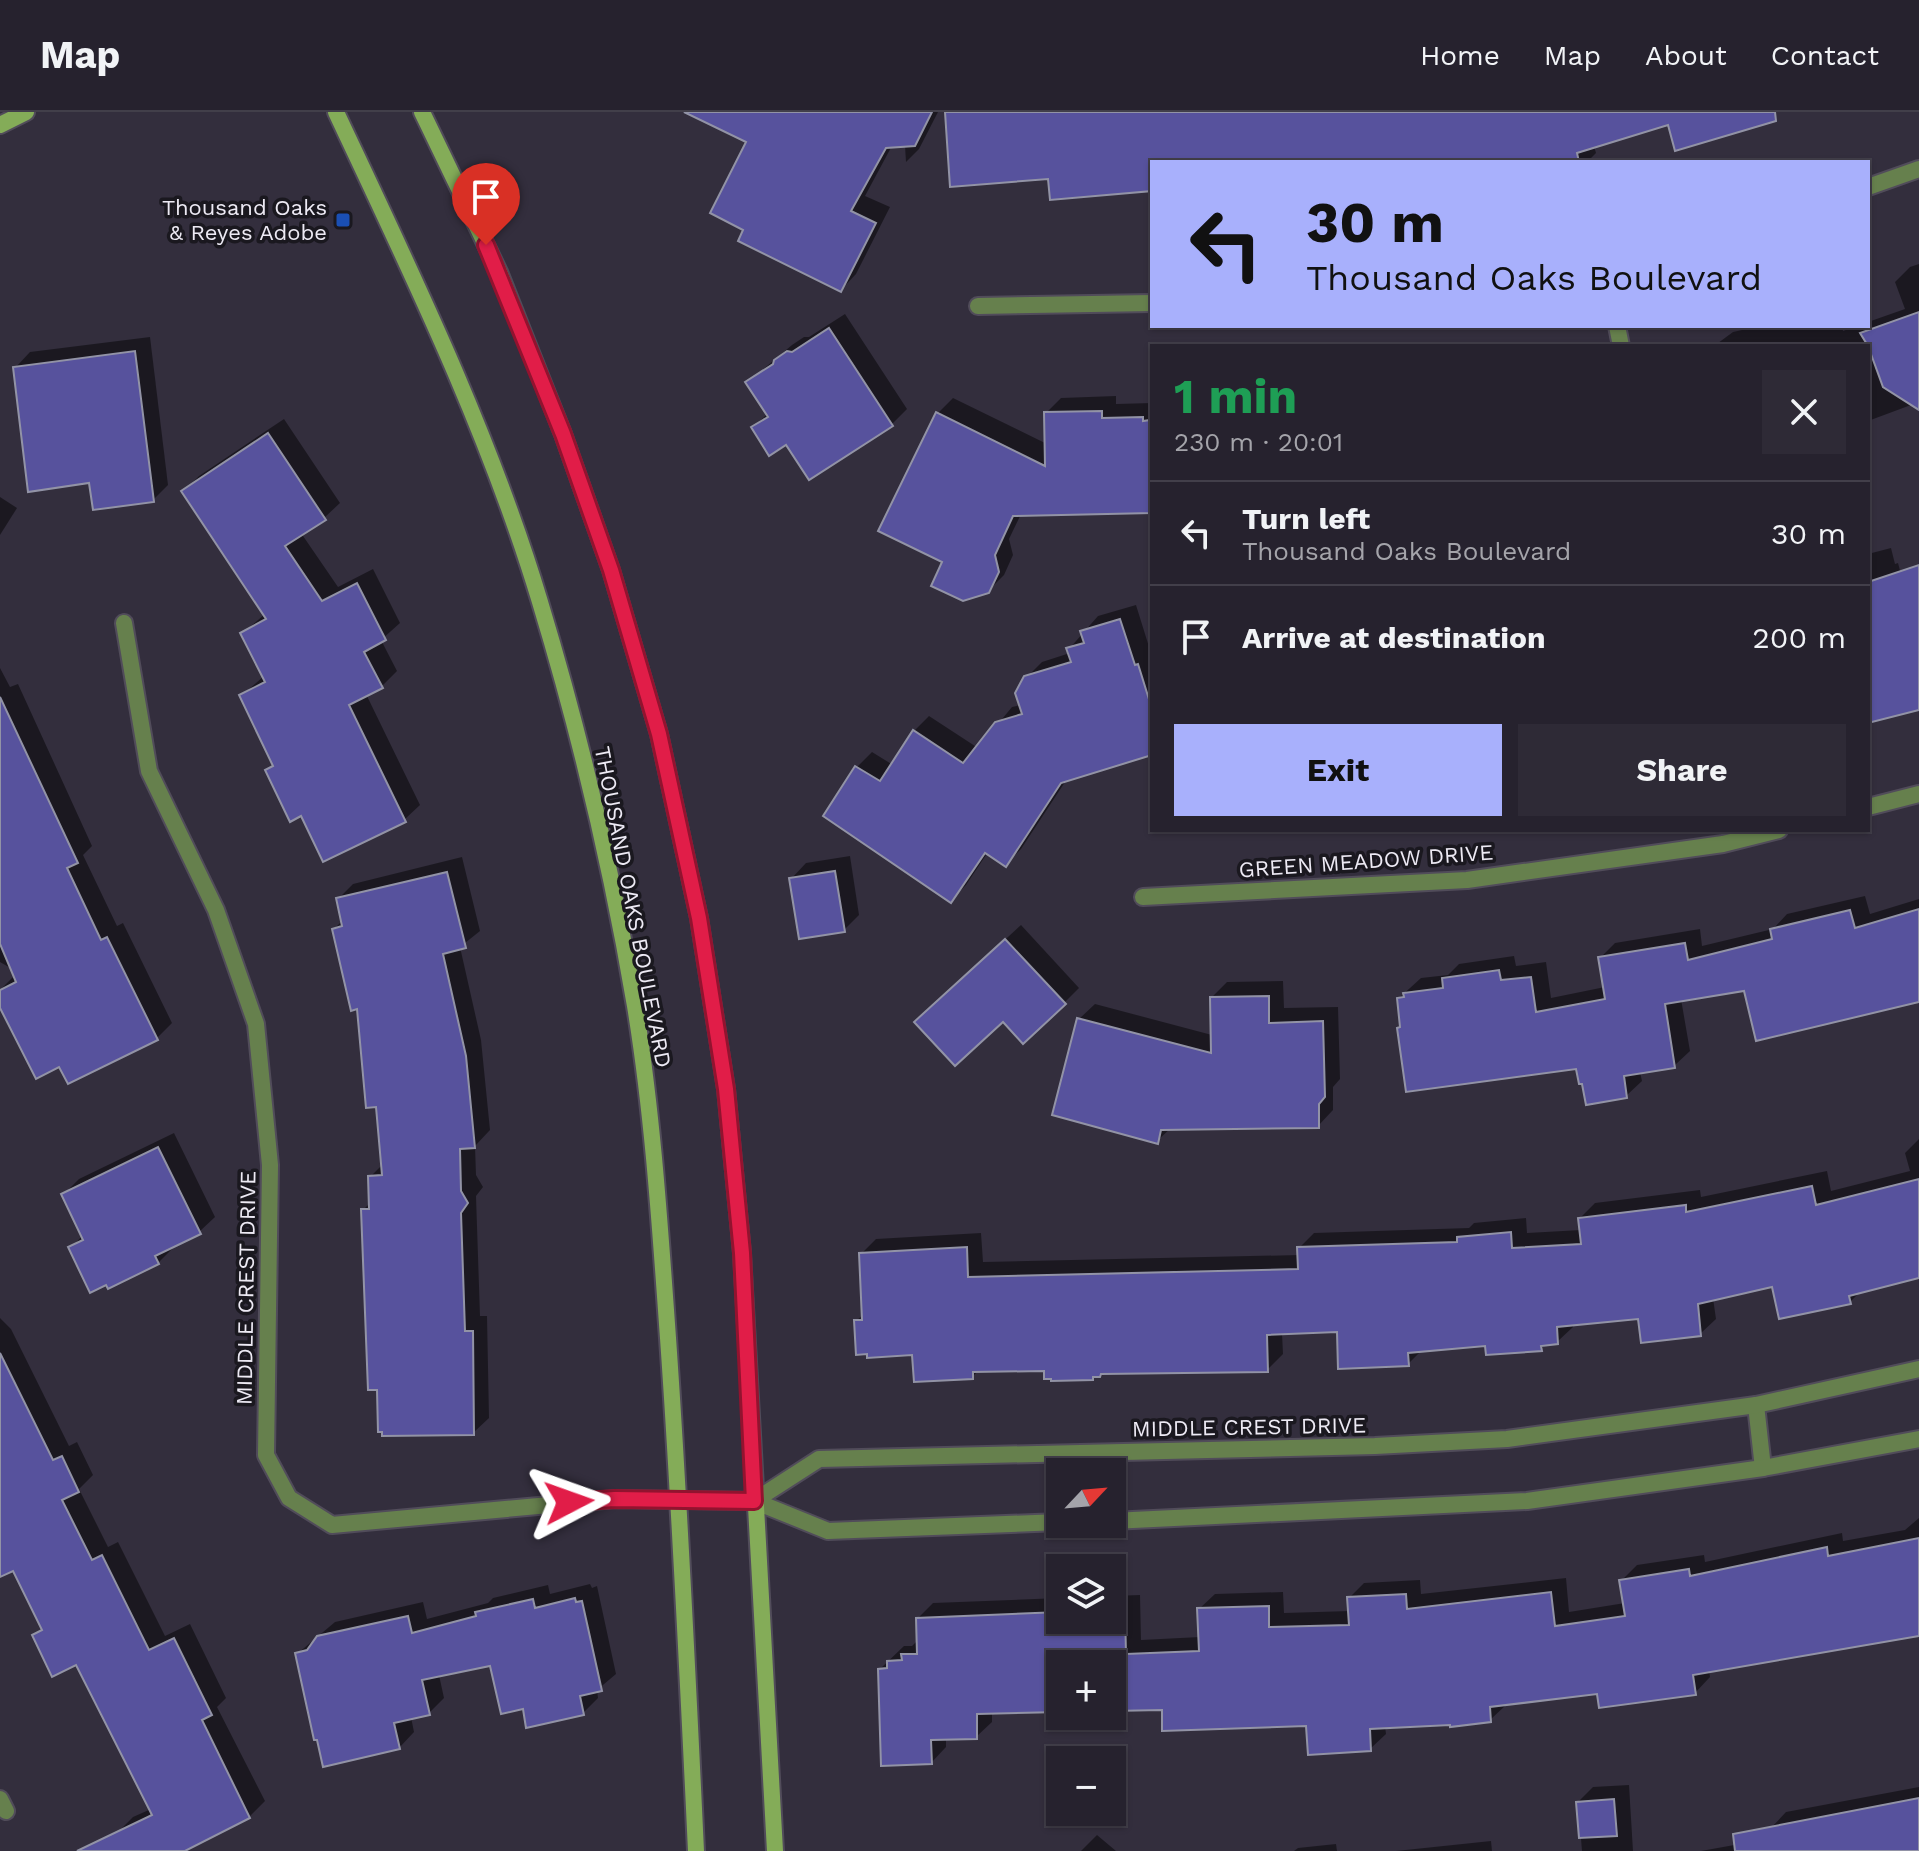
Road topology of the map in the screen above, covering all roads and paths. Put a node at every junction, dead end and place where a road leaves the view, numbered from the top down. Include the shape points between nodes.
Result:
1 (26, 112) edge
2 (336, 112) edge
3 (422, 112) edge
4 (0, 125) edge
5 (1919, 169) edge
6 (1870, 186) edge
7 (1150, 303) edge
8 (978, 306) dead end
9 (124, 623) dead end
10 (1919, 794) edge
11 (1870, 806) edge
12 (1762, 832) edge
13 (1721, 837) edge
14 (1143, 897) dead end
15 (1919, 1369) edge
16 (1756, 1405) junction
17 (1919, 1439) edge
18 (1763, 1468) junction
19 (679, 1500) junction
20 (754, 1501) junction
21 (1126, 1520) edge
22 (1046, 1523) edge
23 (696, 1851) edge
24 (775, 1851) edge

1 - 4 main road
2 - 19 main road, THOUSAND OAKS BOULEVARD via 441,334 494,469 540,599 578,740 639,1037 656,1169
3 - 20 main road via 499,272 563,434 611,570 659,734 699,918 726,1089 742,1253
5 - 6 street
7 - 8 street
9 - 19 street, MIDDLE CREST DRIVE via 149,771 216,910 256,1024 270,1165 266,1455 289,1498 332,1525 599,1500
10 - 11 street
12 - 13 street, GREEN MEADOW DRIVE
13 - 14 street, GREEN MEADOW DRIVE via 1467,880
15 - 16 street, MIDDLE CREST DRIVE
16 - 18 street
16 - 20 street, MIDDLE CREST DRIVE via 1507,1439 819,1459
17 - 18 street
18 - 21 street via 1527,1501
19 - 20 street, MIDDLE CREST DRIVE
19 - 23 main road, THOUSAND OAKS BOULEVARD
20 - 22 street, MIDDLE CREST DRIVE via 828,1531
20 - 24 main road

